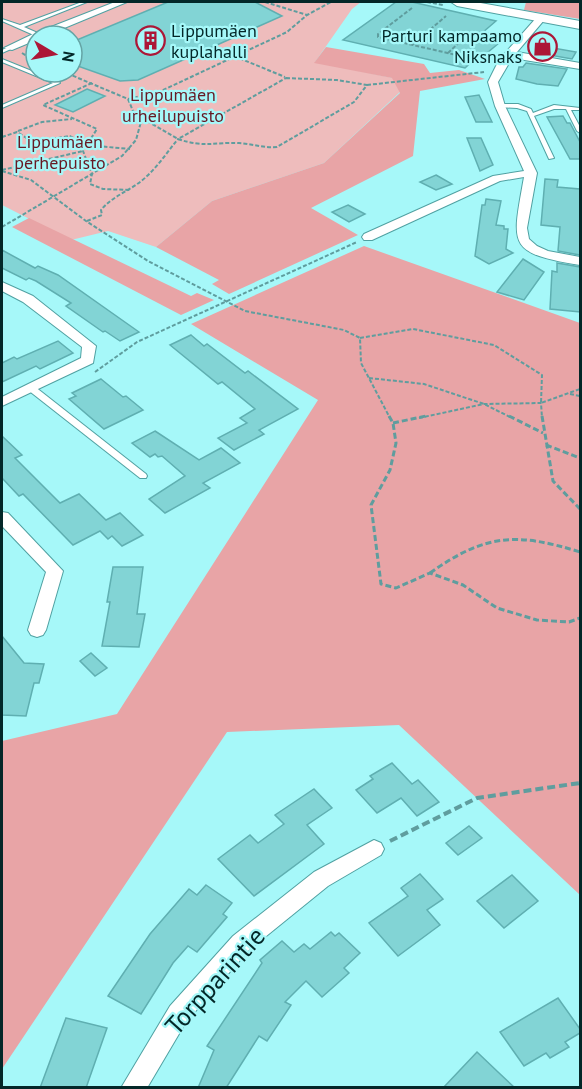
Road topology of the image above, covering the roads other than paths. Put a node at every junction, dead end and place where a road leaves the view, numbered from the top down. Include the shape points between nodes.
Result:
1 (85, 2) edge
2 (122, 2) edge
3 (458, 2) edge
4 (540, 19) junction
5 (2, 20) edge
6 (67, 24) edge
7 (580, 25) edge
8 (20, 27) junction
9 (24, 29) edge
10 (24, 42) edge
11 (5, 50) edge
12 (2, 60) edge
13 (503, 63) junction
14 (580, 66) edge
15 (500, 106) junction
16 (2, 107) edge
17 (568, 109) junction
18 (580, 109) edge
19 (531, 115) junction
20 (580, 131) edge
21 (551, 158) dead end
22 (531, 173) junction
23 (368, 237) road end
24 (580, 261) edge
25 (2, 286) edge
26 (31, 388) junction
27 (2, 402) edge
28 (143, 476) dead end
29 (2, 517) edge
30 (37, 630) dead end
31 (374, 849) road end
32 (133, 1088) edge

1 - 8 lane
2 - 6 street
3 - 4 main road
4 - 7 main road
4 - 13 street
5 - 8 lane
8 - 9 lane
10 - 11 street
12 - 16 lane via 57,83
13 - 14 street
13 - 15 street via 493,82
15 - 19 lane via 524,107
15 - 22 street
17 - 18 lane
17 - 19 lane via 554,107
17 - 20 lane
19 - 21 lane
22 - 23 street via 498,178
22 - 24 street via 521,228 523,240 545,254
25 - 26 street via 28,299 89,346 89,368
26 - 27 street
26 - 28 lane
29 - 30 street via 55,571
31 - 32 street, Torpparintie via 321,879 242,944 178,1014

